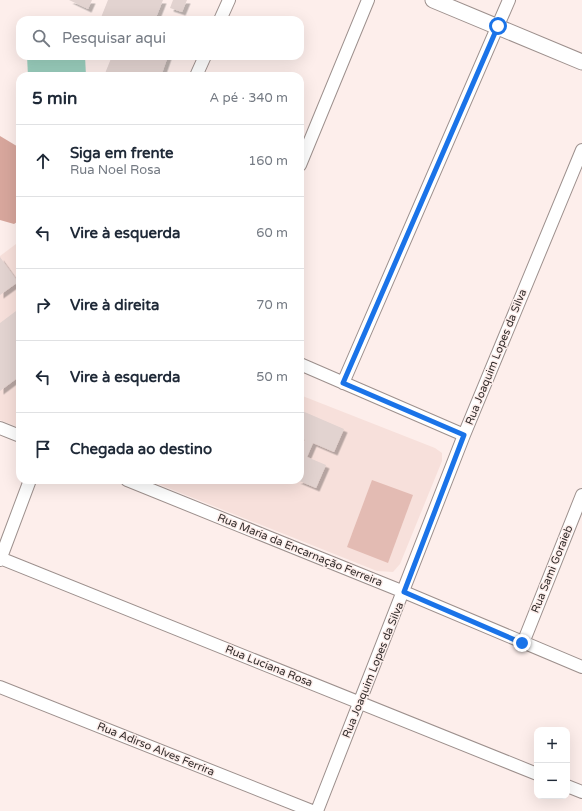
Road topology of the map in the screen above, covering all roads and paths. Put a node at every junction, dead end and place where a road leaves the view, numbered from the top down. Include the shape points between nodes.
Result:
1 (229, 0) edge
2 (368, 0) edge
3 (433, 0) edge
4 (508, 0) edge
5 (222, 16) edge
6 (498, 26) junction
7 (203, 60) edge
8 (582, 62) edge
9 (198, 72) edge
10 (582, 150) edge
11 (304, 155) edge
12 (304, 366) edge
13 (343, 383) junction
14 (0, 428) edge
15 (16, 434) edge
16 (464, 435) junction
17 (28, 484) edge
18 (137, 484) edge
19 (582, 495) edge
20 (0, 559) edge
21 (404, 592) junction
22 (522, 643) junction
23 (582, 667) edge
24 (0, 687) edge
25 (360, 702) junction
26 (534, 773) edge
27 (570, 787) edge
28 (582, 792) edge
29 (312, 811) edge
30 (317, 811) edge

1 - 5 street
2 - 11 street
3 - 6 street
4 - 6 street
6 - 8 street
6 - 13 street
7 - 9 street
10 - 16 street, Rua Joaquim Lopes da Silva
12 - 13 street
13 - 16 street
14 - 15 street
16 - 21 street, Rua Joaquim Lopes da Silva
17 - 20 street
18 - 21 street, Rua Maria da Encarnação Ferreira
19 - 22 street, Rua Sami Goraieb
20 - 25 street, Rua Luciana Rosa
21 - 22 street, Rua Maria da Encarnação Ferreira
21 - 25 street, Rua Joaquim Lopes da Silva
22 - 23 street, Rua Maria da Encarnação Ferreira
24 - 29 street, Rua Adirso Alves Ferrira
25 - 26 street, Rua Luciana Rosa
25 - 30 street, Rua Joaquim Lopes da Silva
27 - 28 street

